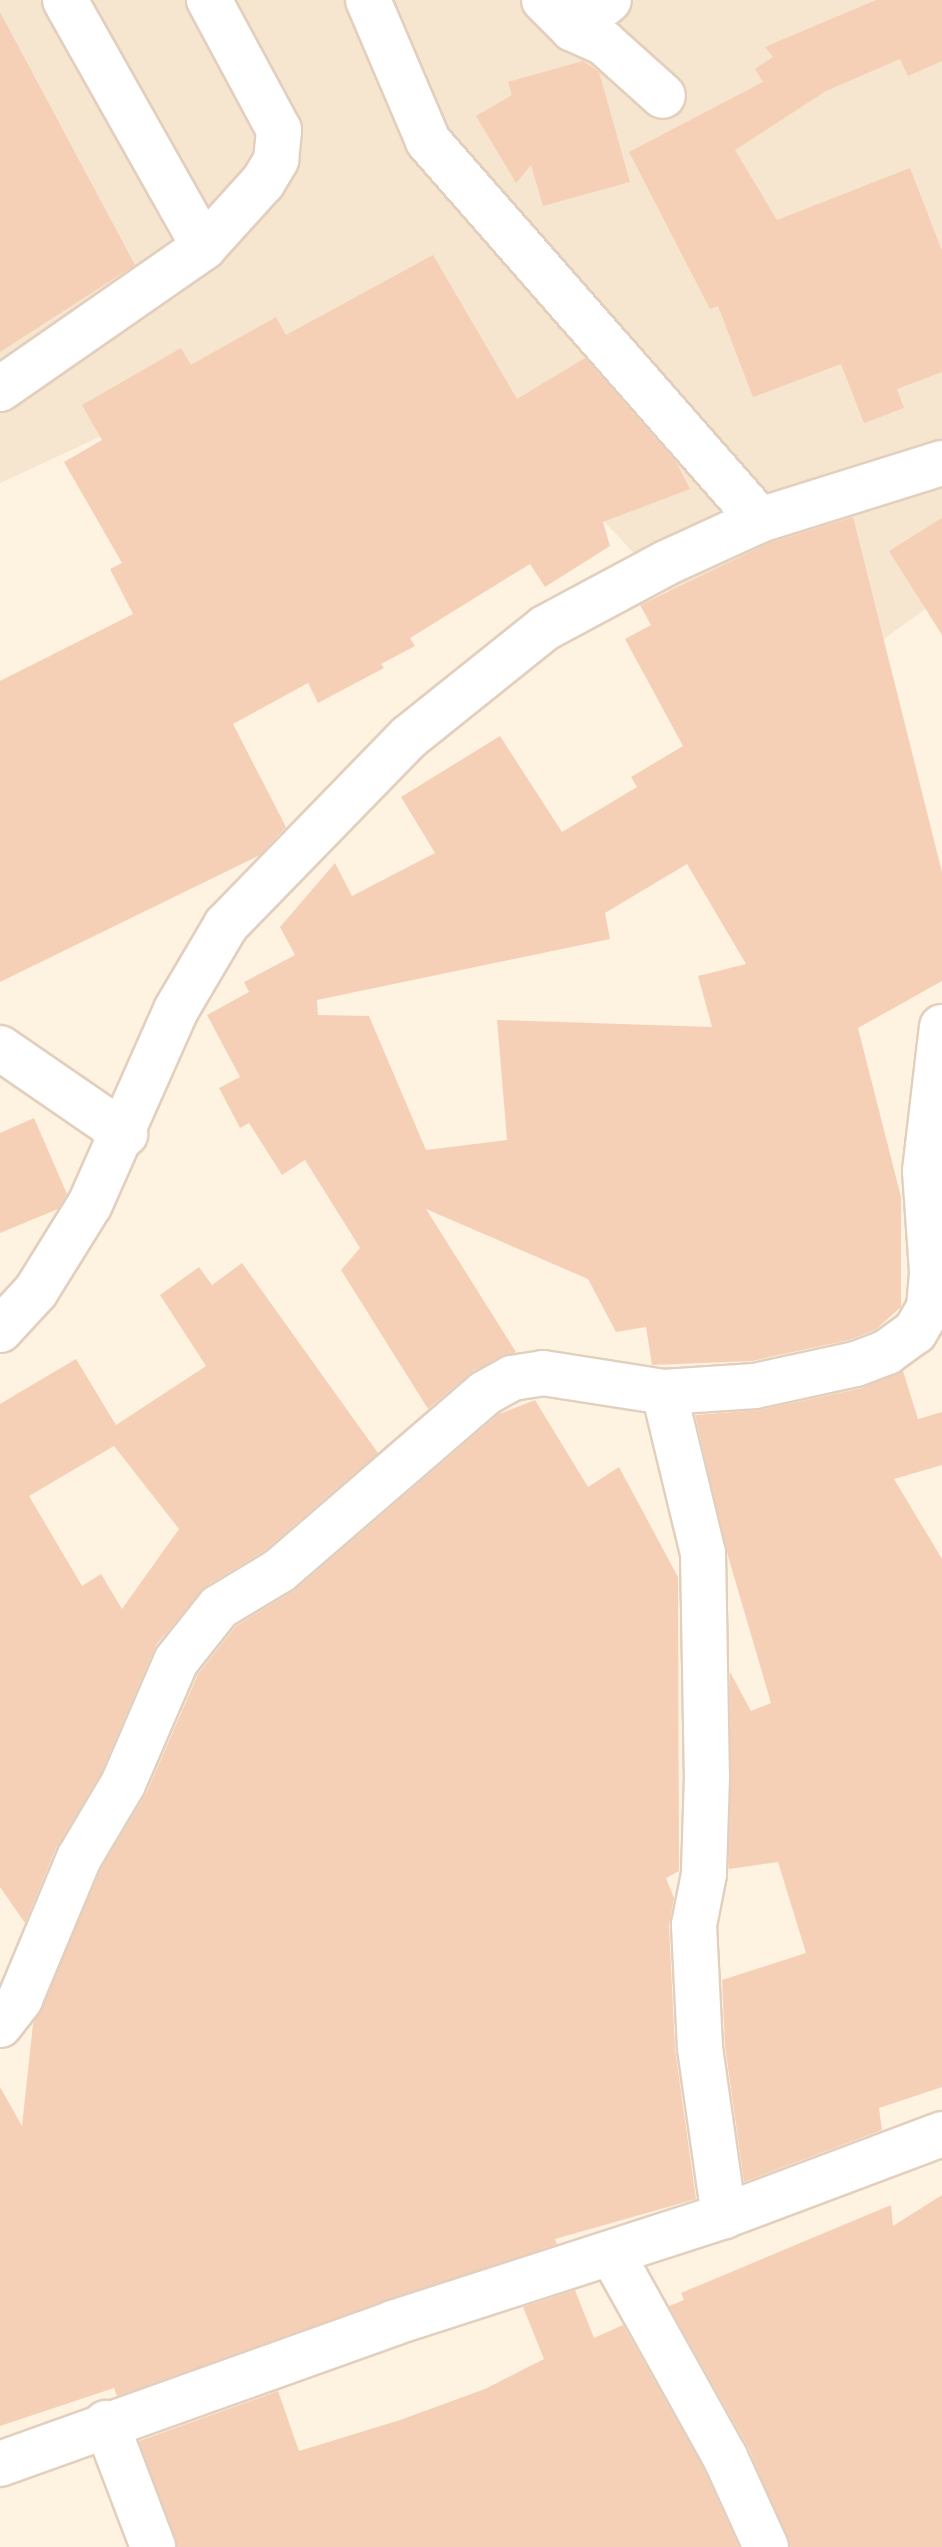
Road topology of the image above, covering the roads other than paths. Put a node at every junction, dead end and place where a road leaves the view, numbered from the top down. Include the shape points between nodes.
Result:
1 (65, 0) edge
2 (209, 0) edge
3 (368, 0) edge
4 (609, 0) edge
5 (558, 14) edge
6 (663, 96) dead end
7 (204, 247) junction
8 (0, 389) edge
9 (942, 463) edge
10 (760, 520) junction
11 (942, 1027) edge
12 (0, 1048) edge
13 (125, 1134) junction
14 (935, 1134) edge
15 (0, 1330) edge
16 (664, 1392) junction
17 (0, 2025) edge
18 (942, 2134) edge
19 (724, 2216) junction
20 (612, 2254) junction
21 (106, 2423) junction
22 (0, 2464) edge
23 (153, 2547) edge
24 (766, 2547) edge

1 - 7 street
2 - 7 street via 279,130 276,160 263,182
3 - 10 street via 428,141
4 - 5 street
5 - 6 street via 604,43
7 - 8 street
9 - 10 street
10 - 13 street via 545,628 409,737 342,800 266,878 199,964
11 - 14 street
12 - 13 street
13 - 15 street via 61,1253
14 - 16 street via 929,1308 915,1332 887,1352 828,1372 755,1386
16 - 17 street via 543,1373 512,1378 485,1393 279,1571 219,1607 176,1661 123,1784 79,1858 20,1999
16 - 19 street via 703,1553 706,1804 704,1874 694,1925 700,2048
18 - 19 street
19 - 20 street
20 - 21 street
20 - 24 street via 725,2457
21 - 22 street
21 - 23 street

